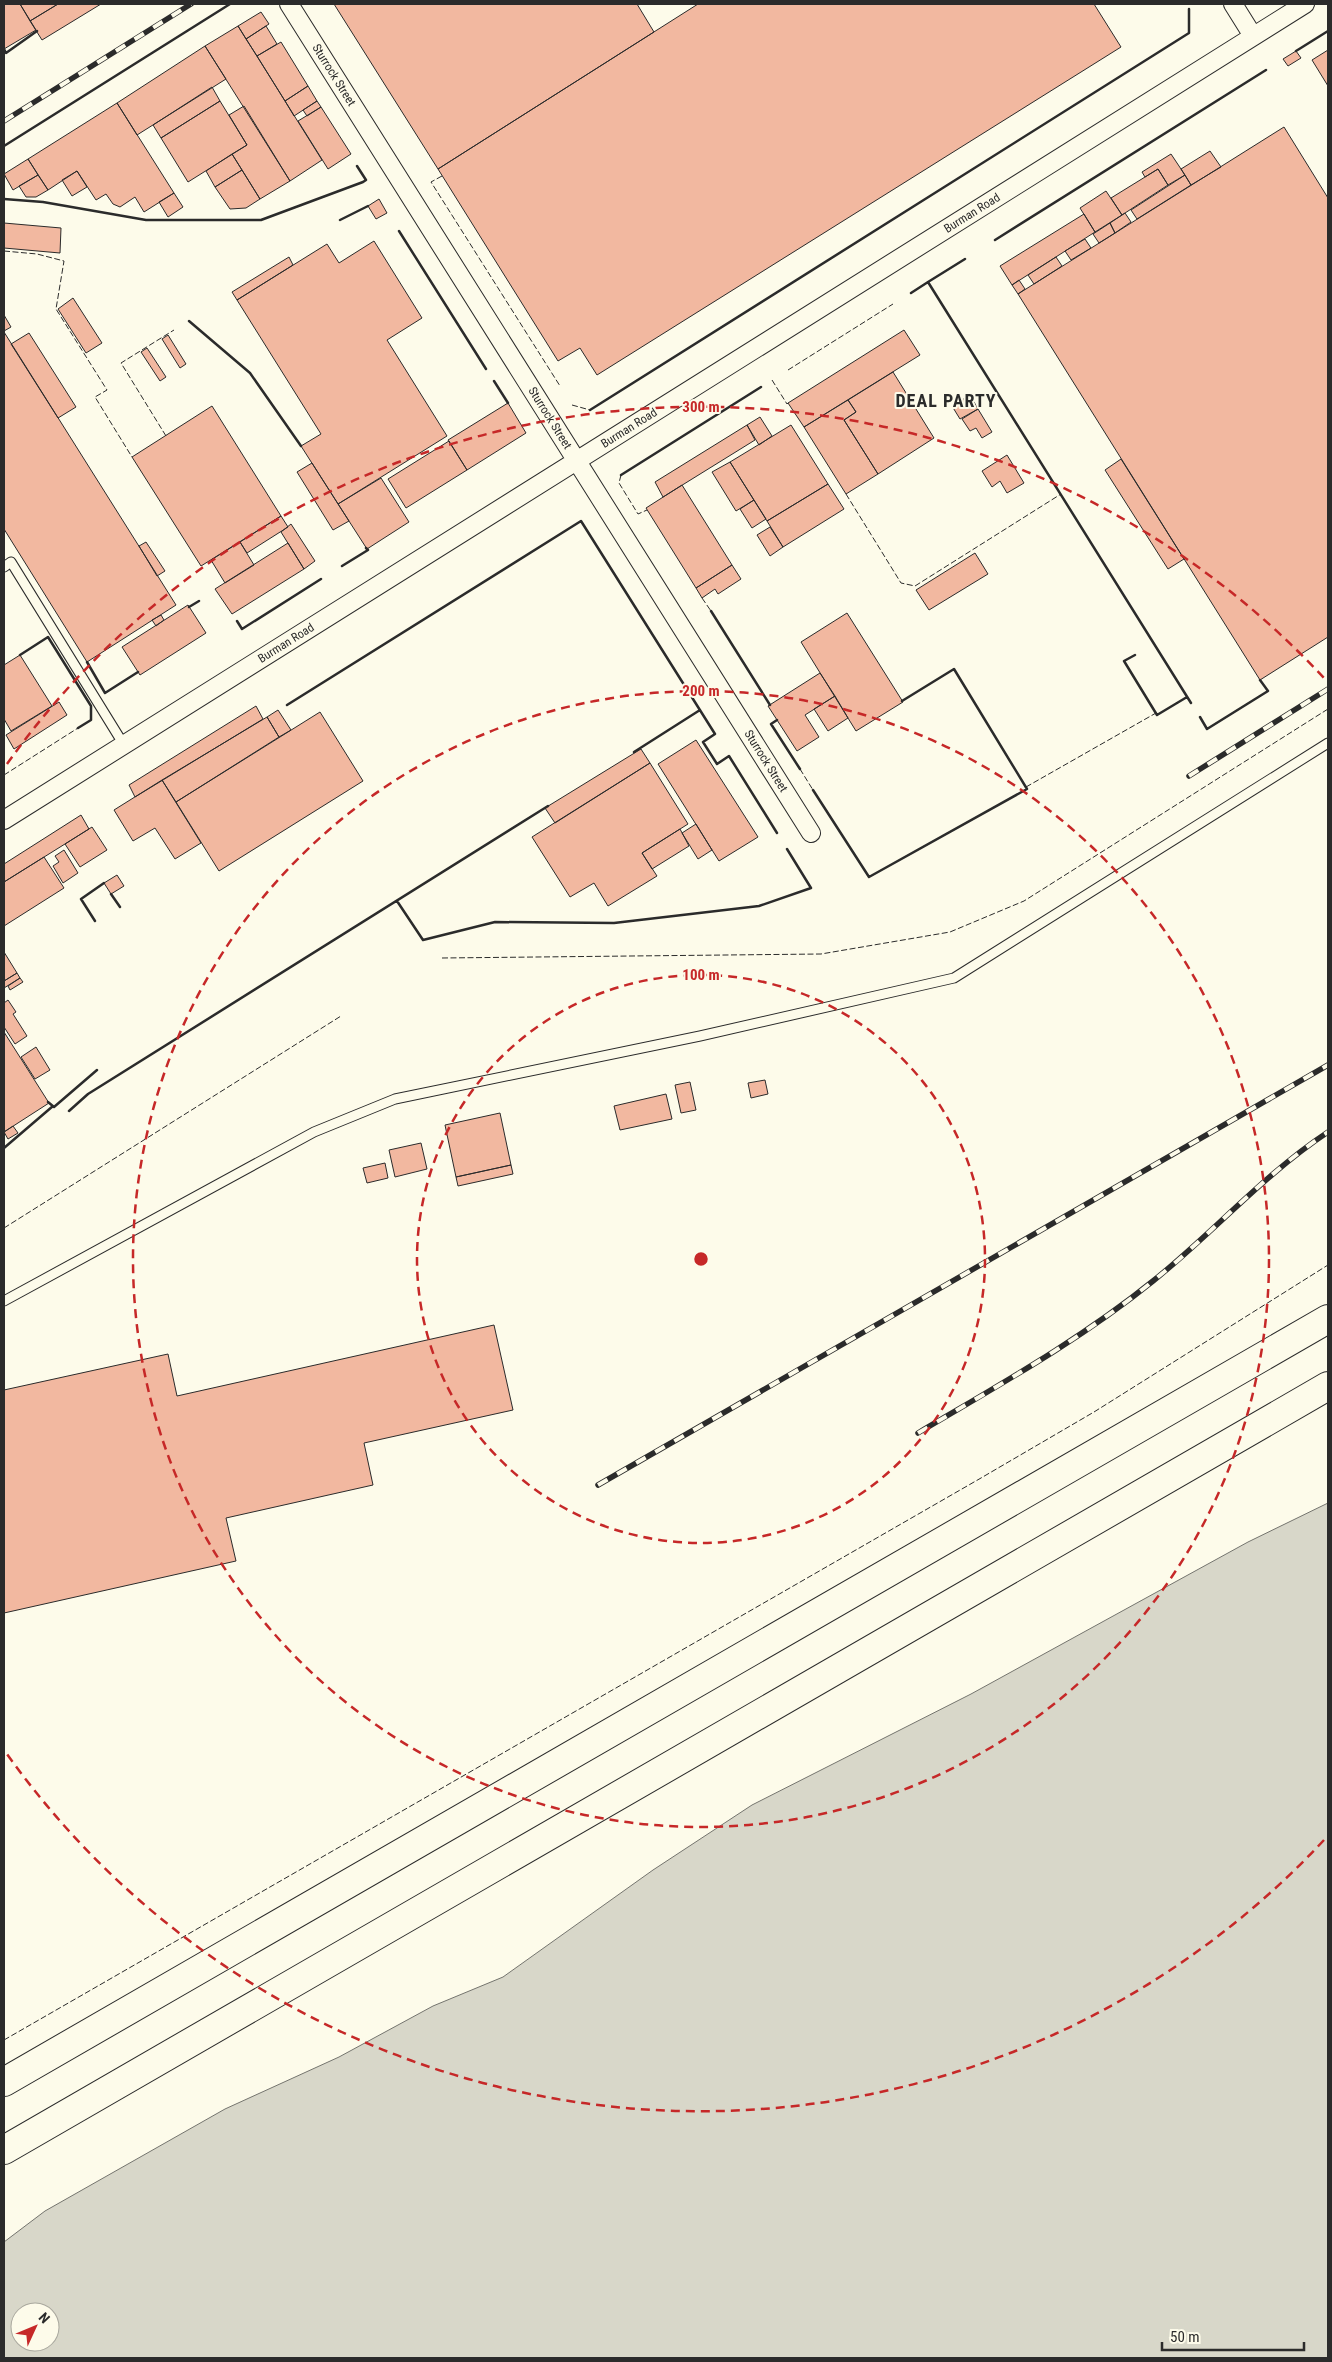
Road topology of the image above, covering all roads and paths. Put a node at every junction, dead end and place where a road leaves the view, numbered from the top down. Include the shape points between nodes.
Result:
1 (289, 4) edge
2 (1233, 4) edge
3 (1304, 4) edge
4 (1253, 36) junction
5 (577, 461) junction
6 (4, 567) edge
7 (1328, 742) edge
8 (124, 744) junction
9 (4, 820) edge
10 (811, 832) dead end
11 (4, 1300) edge
12 (1328, 1319) edge
13 (1328, 1386) edge
14 (4, 2082) edge
15 (4, 2150) edge

1 - 5 street, Sturrock Street
2 - 4 street
3 - 4 street, Burman Road
4 - 5 street, Burman Road
5 - 8 street, Burman Road
5 - 10 street, Sturrock Street
6 - 8 lane via 11,562
7 - 11 lane via 954,978 700,1036 395,1099 314,1132
8 - 9 street, Burman Road
12 - 14 highway
13 - 15 highway

